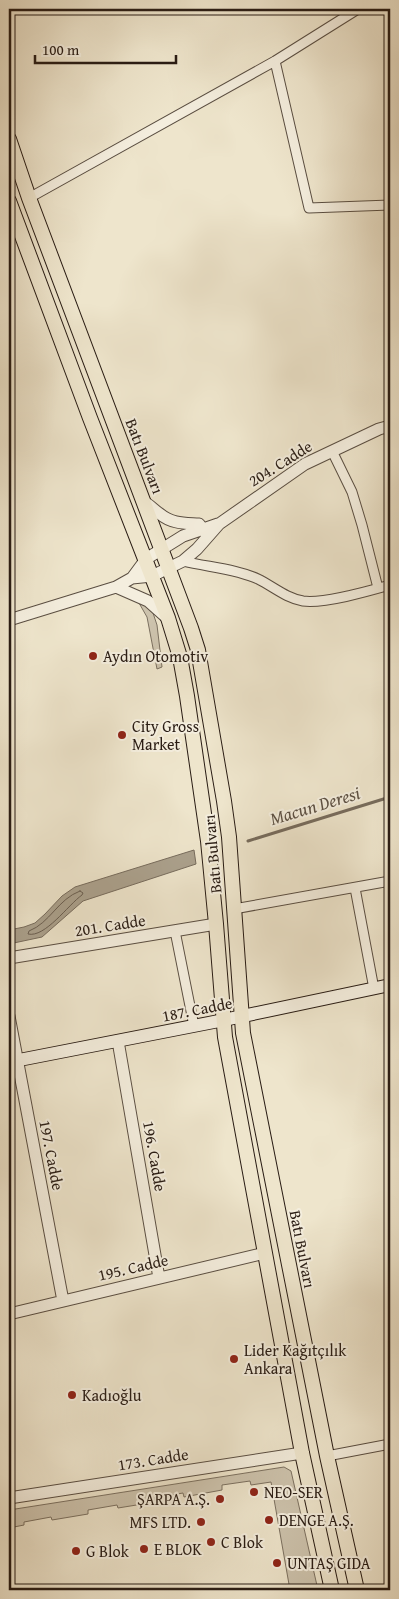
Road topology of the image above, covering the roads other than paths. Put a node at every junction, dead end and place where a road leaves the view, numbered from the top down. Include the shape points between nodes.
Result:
1 (358, 9) edge
2 (275, 61) junction
3 (9, 139) edge
4 (29, 198) junction
5 (9, 201) edge
6 (390, 205) edge
7 (390, 426) edge
8 (332, 451) junction
9 (144, 502) junction
10 (219, 524) junction
11 (204, 529) junction
12 (162, 549) junction
13 (146, 559) junction
14 (183, 561) junction
15 (169, 568) junction
16 (152, 576) junction
17 (132, 578) junction
18 (390, 585) edge
19 (116, 587) junction
20 (378, 588) junction
21 (168, 618) junction
22 (9, 620) edge
23 (390, 881) edge
24 (355, 888) junction
25 (234, 909) junction
26 (216, 924) junction
27 (175, 931) junction
28 (9, 958) edge
29 (390, 986) edge
30 (374, 989) junction
31 (9, 1016) edge
32 (242, 1017) junction
33 (224, 1020) junction
34 (194, 1026) junction
35 (118, 1040) junction
36 (13, 1061) edge
37 (265, 1253) junction
38 (159, 1278) junction
39 (63, 1301) junction
40 (9, 1314) edge
41 (390, 1444) edge
42 (302, 1453) junction
43 (326, 1456) junction
44 (9, 1498) edge
45 (332, 1590) edge
46 (357, 1590) edge

1 - 2 street
2 - 4 street
2 - 6 street via 309,208
3 - 4 main road, Batı Bulvarı
4 - 9 main road, Batı Bulvarı
5 - 13 main road, Batı Bulvarı
7 - 8 street, 204. Cadde
8 - 10 street, 204. Cadde via 305,464
8 - 20 street via 352,492
9 - 11 street via 169,520 199,524
9 - 12 main road, Batı Bulvarı
10 - 11 street, 204. Cadde
10 - 14 street, 204. Cadde
11 - 12 street, 204. Cadde via 183,536
12 - 13 street, 204. Cadde
12 - 15 main road, Batı Bulvarı
13 - 16 main road, Batı Bulvarı
13 - 17 street, 204. Cadde
14 - 15 street, 204. Cadde
14 - 20 street via 242,574 302,601 335,598
15 - 16 street, 204. Cadde
15 - 25 main road, Batı Bulvarı via 191,628 203,674 229,837
16 - 17 street, 204. Cadde
16 - 21 main road, Batı Bulvarı
17 - 19 street, 204. Cadde
18 - 20 street
19 - 21 street via 148,601
19 - 22 street, 204. Cadde
21 - 26 main road, Batı Bulvarı via 187,696 208,841
23 - 24 street
24 - 25 street
24 - 30 street
25 - 32 main road, Batı Bulvarı
26 - 27 street, 201. Cadde
26 - 33 main road, Batı Bulvarı
27 - 28 street, 201. Cadde
27 - 34 street
29 - 30 main road, 187. Cadde
30 - 32 main road, 187. Cadde
31 - 36 street, 197. Cadde
32 - 33 main road, 187. Cadde
32 - 43 main road, Batı Bulvarı
33 - 34 main road, 187. Cadde
33 - 37 main road, Batı Bulvarı
34 - 35 main road, 187. Cadde
35 - 36 main road, 187. Cadde
35 - 38 street, 196. Cadde
36 - 39 street, 197. Cadde
37 - 38 street, 195. Cadde
37 - 42 main road, Batı Bulvarı
38 - 39 street, 195. Cadde
39 - 40 street, 195. Cadde
41 - 43 street
42 - 44 street, 173. Cadde
42 - 45 main road, Batı Bulvarı
43 - 46 main road, Batı Bulvarı

